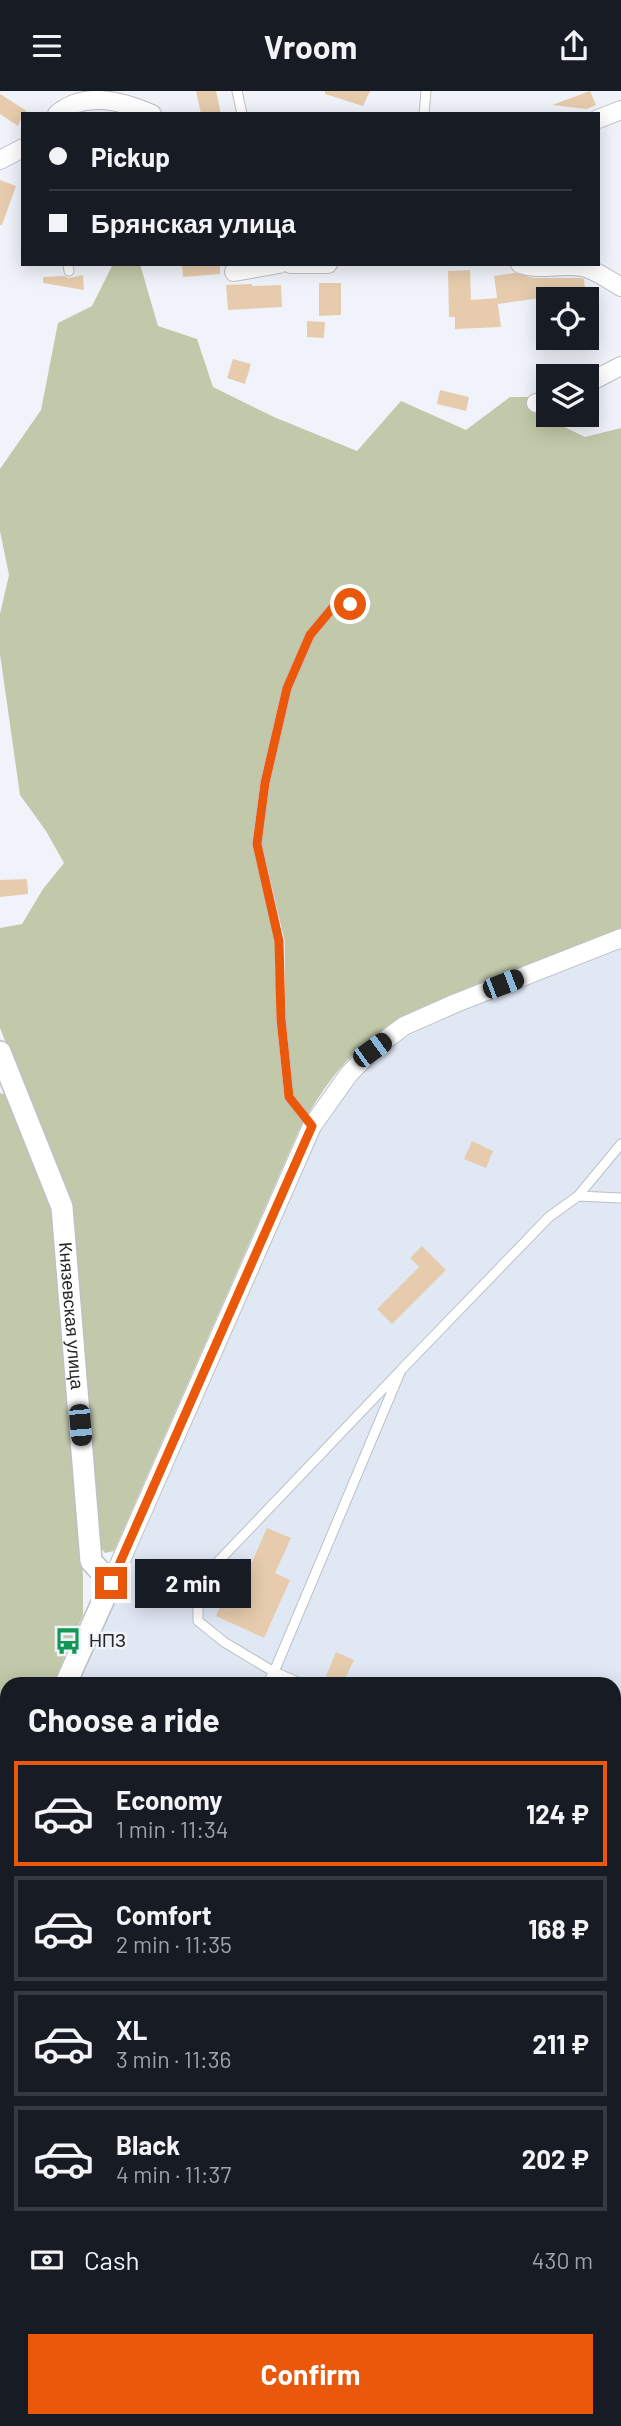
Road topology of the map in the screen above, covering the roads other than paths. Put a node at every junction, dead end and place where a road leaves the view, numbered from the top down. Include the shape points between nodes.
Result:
1 (237, 91) edge
2 (426, 91) edge
3 (78, 94) edge
4 (137, 110) edge
5 (621, 110) edge
6 (59, 112) edge
7 (242, 112) edge
8 (424, 112) edge
9 (600, 118) edge
10 (21, 149) edge
11 (0, 160) edge
12 (268, 266) edge
13 (527, 266) edge
14 (234, 272) dead end
15 (621, 287) edge
16 (621, 366) edge
17 (599, 377) edge
18 (366, 603) dead end
19 (621, 938) edge
20 (0, 1052) edge
21 (4, 1078) edge
22 (312, 1126) junction
23 (621, 1144) edge
24 (578, 1196) junction
25 (621, 1198) edge
26 (401, 1370) junction
27 (111, 1583) junction
28 (274, 1672) junction
29 (69, 1677) edge
30 (271, 1677) edge
31 (286, 1677) edge

1 - 7 lane
2 - 8 lane
3 - 4 street
3 - 6 street
5 - 9 street
10 - 11 street
12 - 14 street
13 - 15 street via 581,267
16 - 17 street
18 - 22 lane via 335,605 310,635 287,688 265,783 257,844 279,941 289,1097
19 - 22 street via 404,1026 349,1074
20 - 21 street, Князевская улица
21 - 27 street, Князевская улица via 62,1207 91,1561
22 - 27 street
23 - 24 lane
24 - 25 lane
24 - 26 lane via 549,1217
26 - 28 lane
26 - 28 lane via 212,1568 198,1593 198,1621
27 - 29 street
28 - 30 lane
28 - 31 lane

